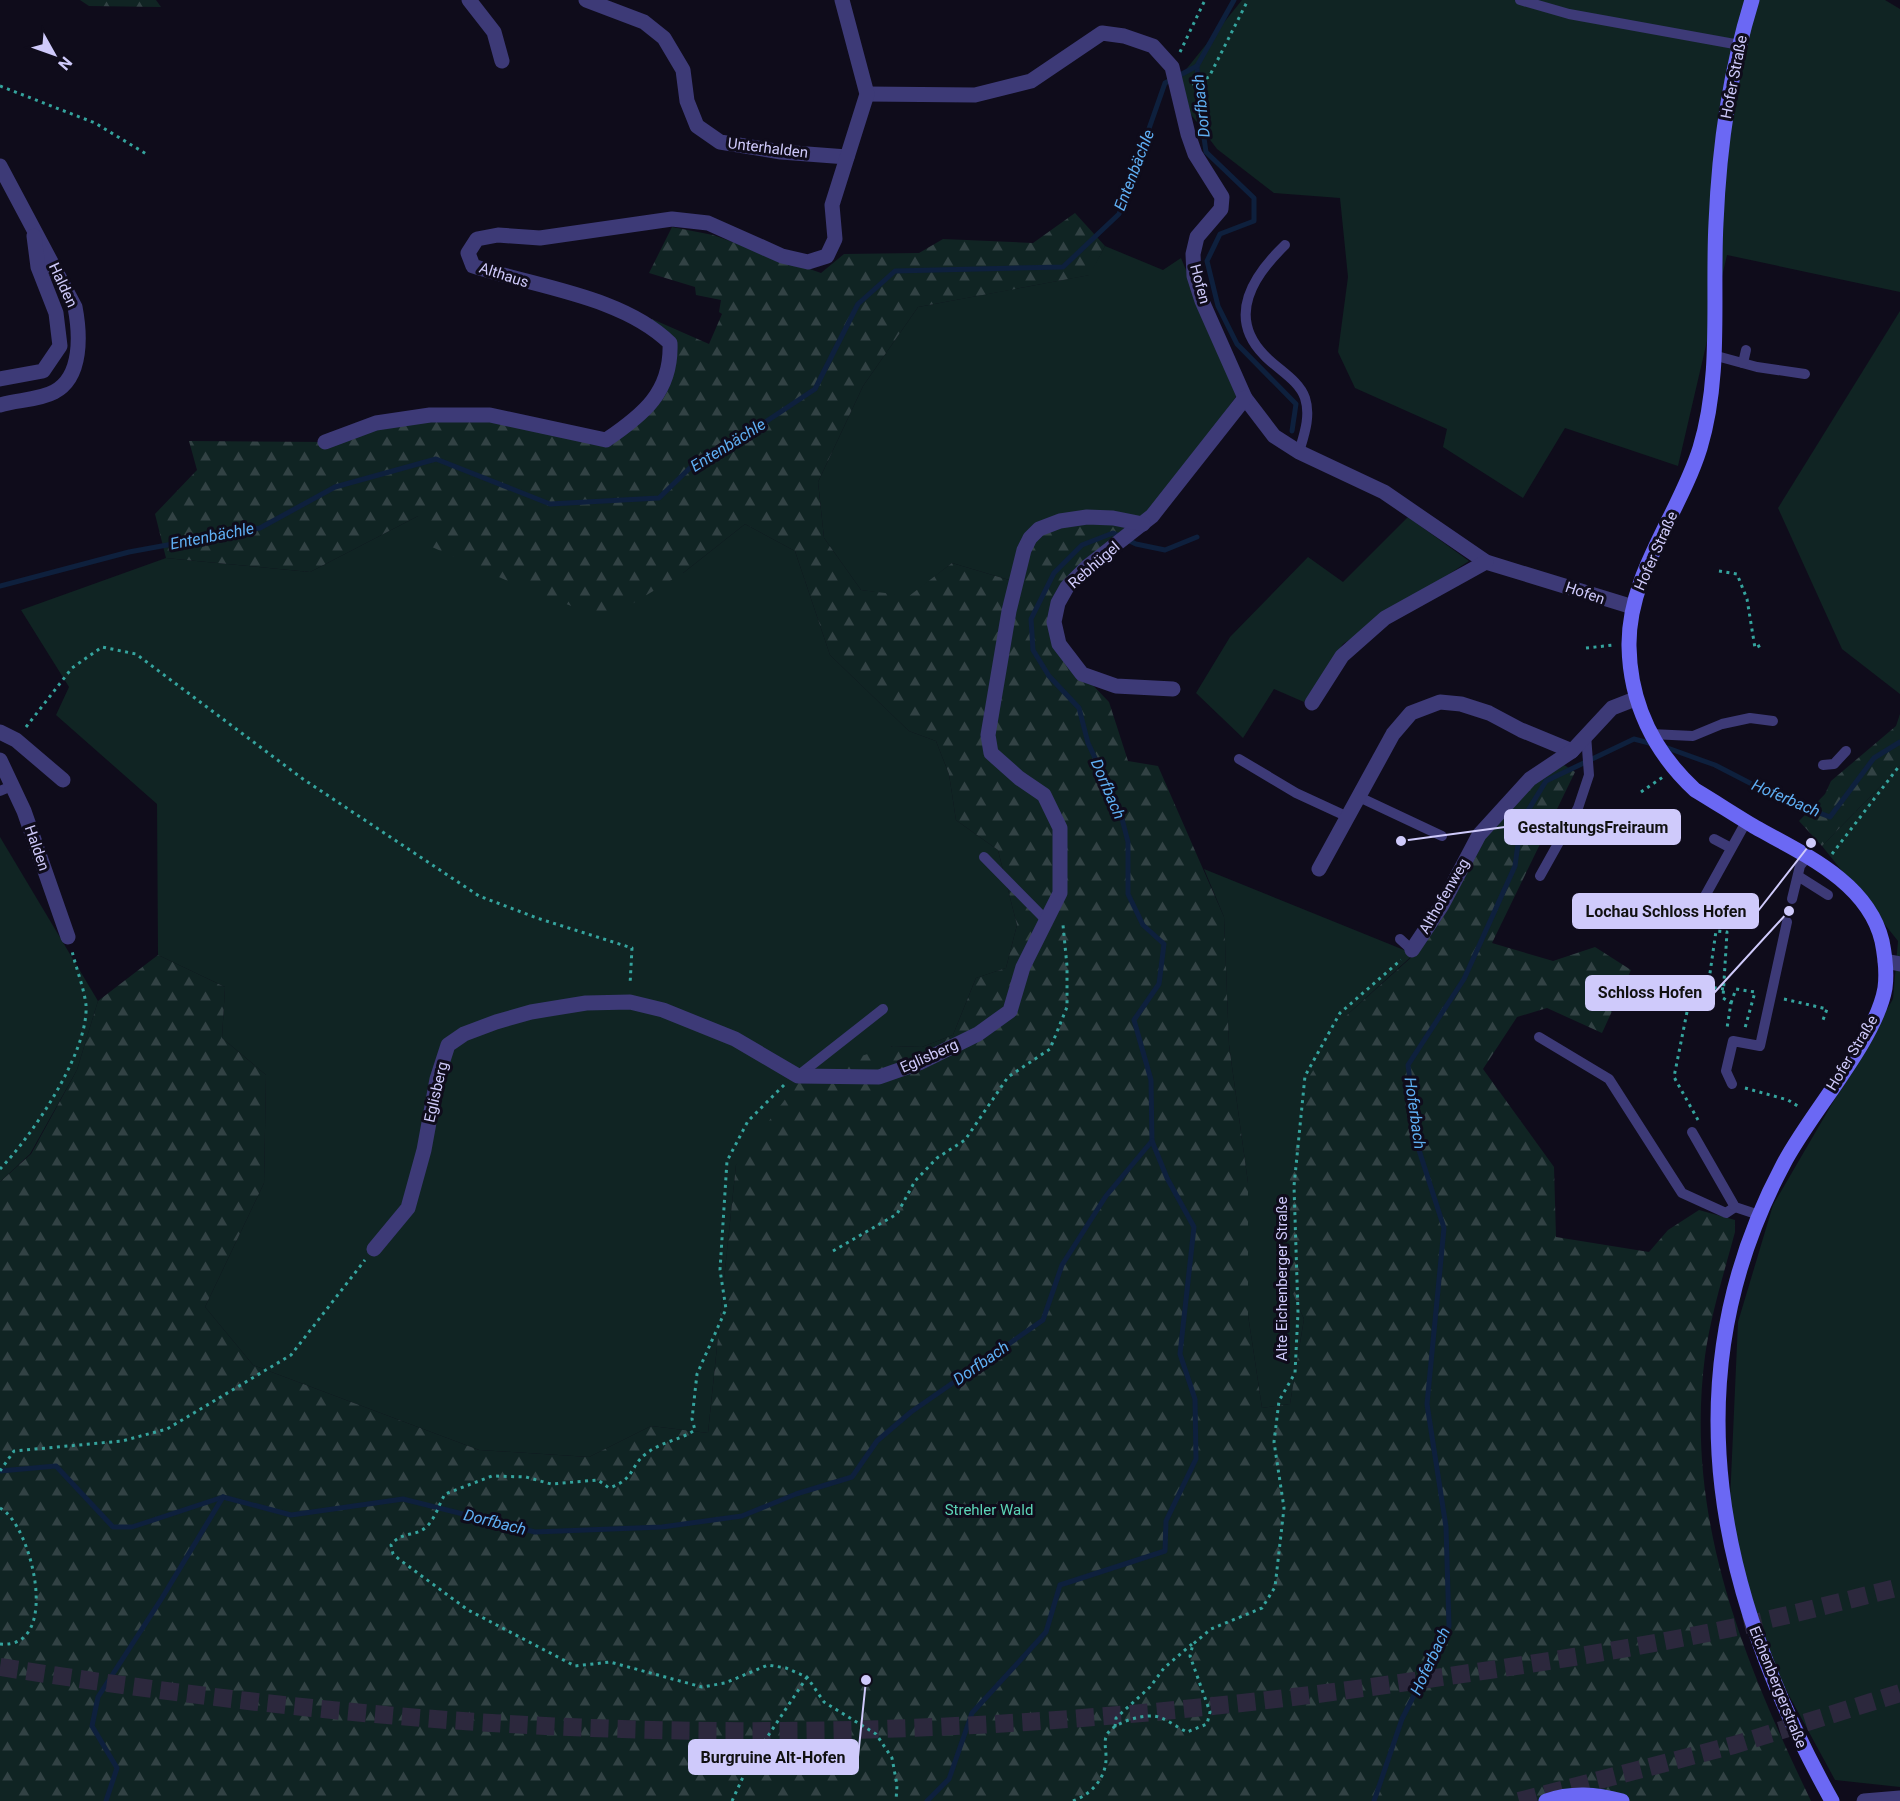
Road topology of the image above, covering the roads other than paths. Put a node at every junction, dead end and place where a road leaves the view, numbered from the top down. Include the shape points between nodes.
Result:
1 (469, 0) edge
2 (586, 0) edge
3 (842, 0) edge
4 (1520, 0) edge
5 (1752, 0) edge
6 (1740, 45) junction
7 (502, 61) dead end
8 (867, 94) junction
9 (847, 157) junction
10 (0, 166) edge
11 (33, 226) junction
12 (1285, 245) dead end
13 (1746, 350) dead end
14 (1713, 355) junction
15 (1743, 363) junction
16 (1805, 374) dead end
17 (0, 378) edge
18 (1245, 398) junction
19 (0, 405) edge
20 (325, 442) dead end
21 (1299, 452) junction
22 (1143, 524) junction
23 (1486, 562) junction
24 (1633, 607) junction
25 (1173, 689) dead end
26 (1635, 699) junction
27 (1312, 703) dead end
28 (1773, 721) dead end
29 (0, 732) edge
30 (1653, 737) junction
31 (1582, 745) junction
32 (1846, 751) dead end
33 (1239, 759) dead end
34 (0, 760) edge
35 (1823, 765) dead end
36 (63, 780) dead end
37 (6, 788) edge
38 (1359, 797) junction
39 (1348, 817) junction
40 (1746, 822) junction
41 (1442, 836) dead end
42 (1714, 839) dead end
43 (1731, 852) junction
44 (984, 857) dead end
45 (1807, 857) junction
46 (1319, 869) dead end
47 (1540, 876) dead end
48 (1792, 882) junction
49 (1828, 895) dead end
50 (1705, 896) dead end
51 (1792, 899) dead end
52 (1047, 921) junction
53 (1787, 922) dead end
54 (68, 938) road end
55 (1400, 939) dead end
56 (1412, 950) joint
57 (1893, 962) edge
58 (883, 1009) dead end
59 (1539, 1037) dead end
60 (798, 1076) junction
61 (1732, 1084) road end
62 (1807, 1115) joint
63 (1692, 1132) dead end
64 (1735, 1207) junction
65 (1759, 1215) junction
66 (374, 1249) road end
67 (1900, 1798) edge
68 (1546, 1801) edge
69 (1622, 1801) edge
70 (1832, 1801) edge
71 (1864, 1801) edge

1 - 7 street via 494,32
2 - 9 street, Unterhalden via 644,22 664,38 683,70 687,101 697,126 720,142
3 - 8 street
4 - 6 lane via 1569,14
5 - 6 street, Hofer Straße
6 - 14 street, Hofer Straße via 1725,126 1716,222
8 - 9 street, Althaus
8 - 18 street, Hofen via 975,95 1031,81 1102,33 1153,46 1184,86 1188,134 1195,154 1222,197 1221,209 1197,237 1194,276
9 - 20 street, Althaus via 832,205 835,239 827,256 808,262 782,256 708,223 672,219 540,238 498,235 477,239 468,253 473,266 577,296 636,318 670,343 670,362 656,399 633,422 606,440 490,415 430,415 376,423
10 - 11 street, Halden
11 - 17 street, Halden via 38,267 56,313 60,346 43,371
11 - 19 street, Halden via 75,307 79,324 77,353 70,375 55,392
12 - 21 lane via 1265,264 1250,288 1246,322 1255,344 1305,398 1307,419
13 - 15 lane
14 - 15 lane
14 - 24 street, Hofer Straße via 1710,404 1700,447 1687,485 1644,572
15 - 16 lane
18 - 21 street, Hofen via 1274,436
18 - 22 street, Rebhügel
21 - 23 street, Hofen via 1384,492
22 - 25 street, Rebhügel via 1067,587 1054,622 1059,645 1082,674 1116,686
22 - 52 street, Eglisberg via 1087,517 1039,529 1024,550 1009,611 988,735 992,753 1044,795 1060,828 1060,893
23 - 24 street, Hofen
23 - 27 street via 1385,618 1342,656
24 - 26 street, Hofer Straße via 1629,646
26 - 30 street, Hofer Straße
26 - 31 street, Althofenweg via 1612,708
28 - 30 lane via 1750,718 1693,736
29 - 36 street via 16,740
30 - 40 street, Hofer Straße via 1665,757 1695,790
31 - 38 street via 1521,730 1461,704 1440,702 1411,713 1393,734
31 - 47 lane via 1589,775 1578,808
31 - 56 street, Althofenweg via 1530,779 1479,835 1442,905
32 - 35 lane via 1834,764
33 - 39 lane via 1296,793
34 - 37 street, Halden
37 - 54 street, Halden via 24,811
38 - 39 street
38 - 41 lane
39 - 46 street
40 - 43 lane
40 - 45 street, Hofer Straße
42 - 43 lane
43 - 50 lane
44 - 52 lane
45 - 48 lane
45 - 57 street, Hofer Straße via 1850,887 1870,912
48 - 49 lane
48 - 51 lane
52 - 60 street, Eglisberg via 1023,967 1010,1011 978,1034 919,1063 879,1077
53 - 61 lane via 1760,1046 1733,1041 1726,1071
55 - 56 lane
57 - 62 street, Hofer Straße via 1879,1008 1852,1057
58 - 60 lane
59 - 64 lane via 1610,1079 1682,1193 1726,1213
60 - 66 street, Eglisberg via 735,1039 663,1010 630,1002 531,1011 464,1034 448,1046 437,1079 408,1208
62 - 65 street, Eichenbergerstraße
63 - 64 lane
64 - 65 lane
65 - 70 street, Eichenbergerstraße via 1726,1325 1717,1420 1720,1483 1733,1558 1764,1662 1805,1753
67 - 71 street
68 - 69 street via 1579,1794

